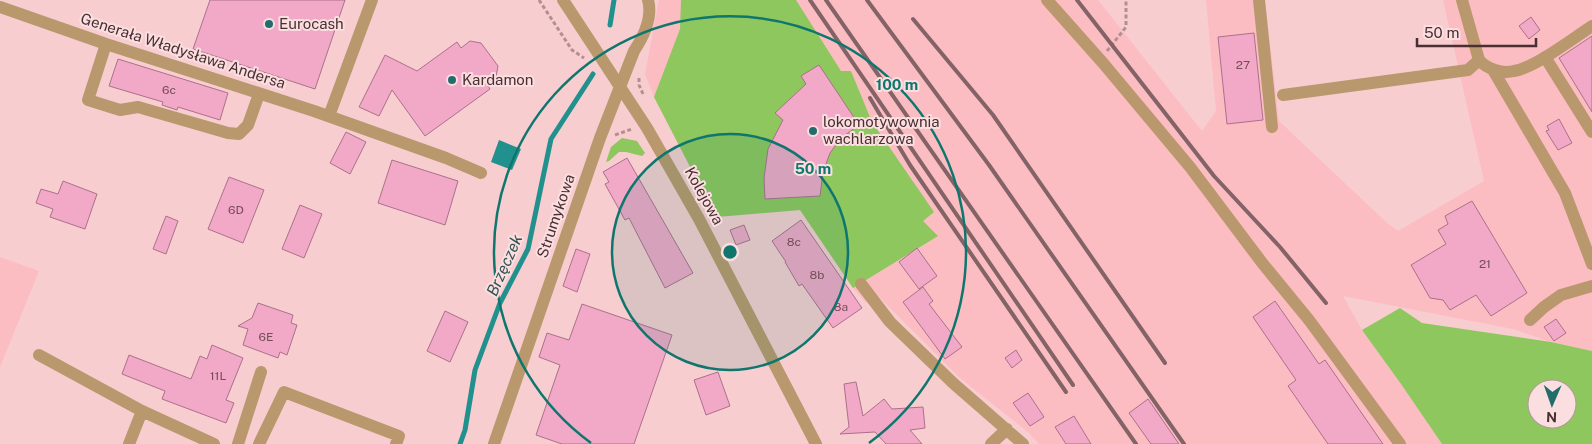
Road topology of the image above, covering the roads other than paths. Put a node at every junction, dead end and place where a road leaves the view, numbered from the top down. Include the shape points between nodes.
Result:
1 (372, 0) edge
2 (563, 0) edge
3 (648, 0) edge
4 (1047, 0) edge
5 (1259, 0) edge
6 (1462, 0) edge
7 (15, 6) edge
8 (0, 7) edge
9 (1592, 26) edge
10 (106, 44) junction
11 (1544, 57) junction
12 (1479, 60) junction
13 (1493, 70) junction
14 (620, 86) junction
15 (259, 94) junction
16 (1283, 95) dead end
17 (329, 116) junction
18 (1272, 127) dead end
19 (1592, 132) edge
20 (481, 173) dead end
21 (1592, 264) edge
22 (862, 284) dead end
23 (1592, 286) edge
24 (1530, 320) dead end
25 (39, 355) dead end
26 (261, 372) dead end
27 (142, 411) junction
28 (1007, 430) junction
29 (239, 440) edge
30 (129, 444) edge
31 (214, 444) edge
32 (260, 444) edge
33 (396, 444) edge
34 (494, 444) edge
35 (816, 444) edge
36 (990, 444) edge
37 (1023, 444) edge
38 (1400, 444) edge

1 - 17 street
2 - 14 street, Kolejowa
3 - 14 street, Strumykowa via 646,28
4 - 38 street via 1190,167
5 - 18 street
6 - 12 street
7 - 8 street, Generała Władysława Andersa
7 - 10 street, Generała Władysława Andersa
9 - 11 street
10 - 15 street, Generała Władysława Andersa
10 - 15 street via 88,100 120,110 138,107 239,134 248,125
11 - 13 street via 1514,72
11 - 19 street
12 - 13 street
12 - 16 street via 1468,70
13 - 21 street via 1565,193
14 - 34 street, Strumykowa
14 - 35 street, Kolejowa via 699,219
15 - 17 street, Generała Władysława Andersa
17 - 20 street, Generała Władysława Andersa via 448,154
22 - 28 street via 890,322
23 - 24 street via 1561,295
25 - 27 street
26 - 29 street
27 - 30 street
27 - 31 street
28 - 36 street
28 - 37 street
29 - 32 street
32 - 33 street via 284,392 399,436

